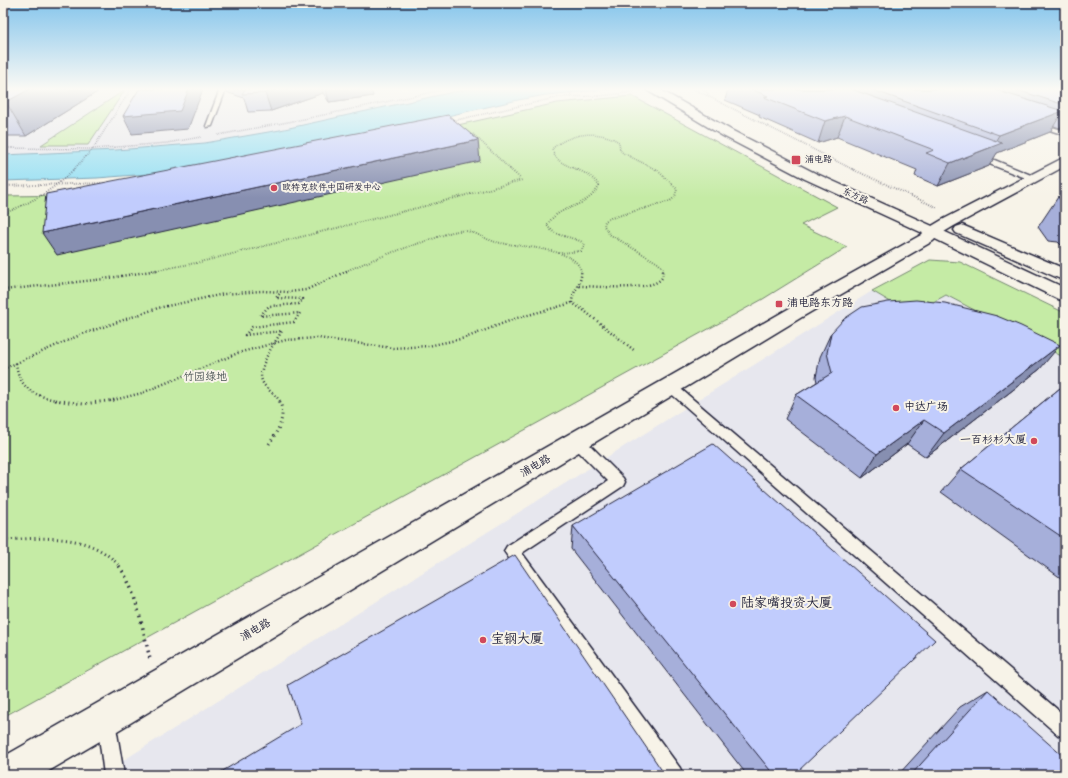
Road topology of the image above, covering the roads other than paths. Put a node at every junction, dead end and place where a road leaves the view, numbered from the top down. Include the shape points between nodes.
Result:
1 (713, 125) edge
2 (1040, 125) edge
3 (1065, 133) edge
4 (968, 153) edge
5 (1065, 161) edge
6 (1034, 178) junction
7 (944, 223) junction
8 (1065, 276) edge
9 (1065, 295) edge
10 (671, 387) junction
11 (578, 442) junction
12 (106, 720) junction
13 (1065, 728) edge
14 (7, 775) edge
15 (114, 775) edge
16 (673, 775) edge

1 - 7 street, 东方路 via 810,176
2 - 3 lane
4 - 6 lane
5 - 6 street, 浦电路
6 - 7 street, 浦电路
7 - 8 street, 东方路
7 - 9 street, 东方路
7 - 10 street, 浦电路 via 927,238
10 - 11 street, 浦电路
10 - 13 lane
11 - 12 street, 浦电路
11 - 16 lane via 618,482 512,551
12 - 14 street, 浦电路
12 - 15 lane

